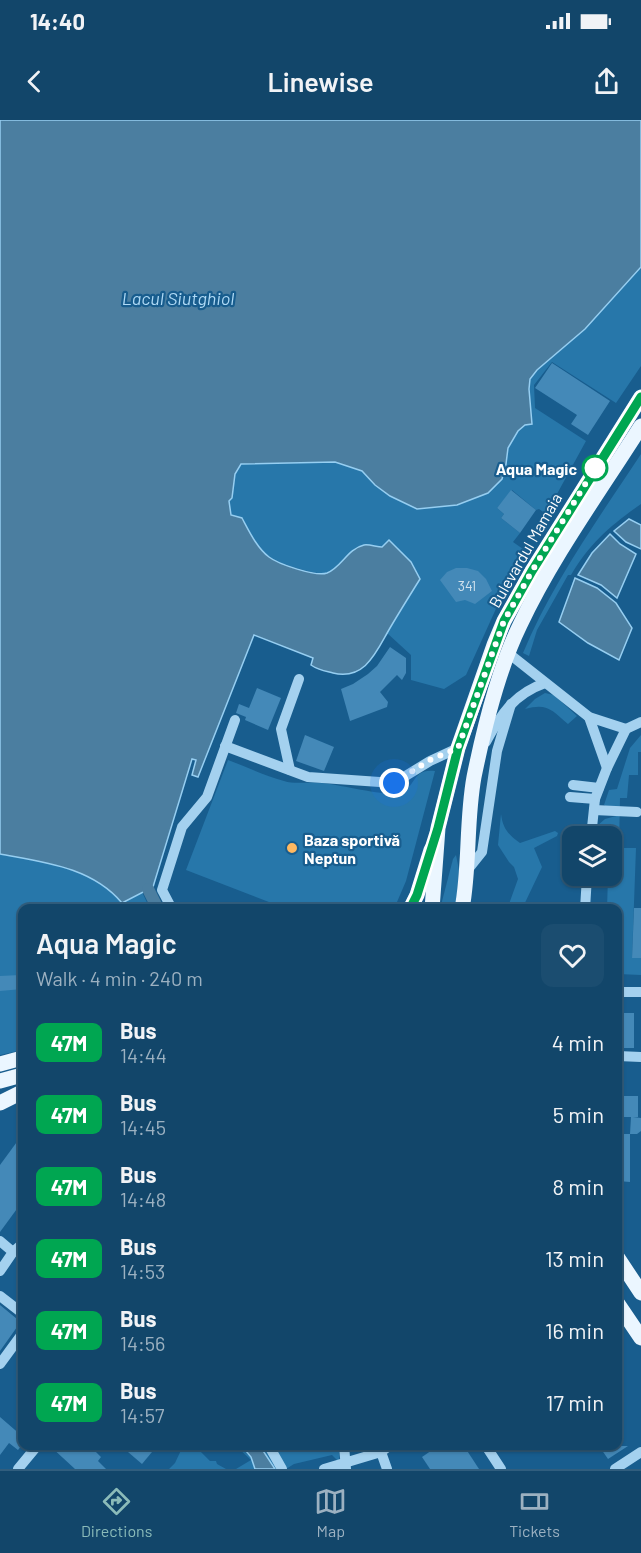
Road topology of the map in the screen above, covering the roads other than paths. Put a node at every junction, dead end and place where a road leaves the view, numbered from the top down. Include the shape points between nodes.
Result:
1 (641, 397) edge
2 (641, 426) edge
3 (508, 653) junction
4 (299, 679) dead end
5 (545, 683) junction
6 (511, 704) junction
7 (589, 717) junction
8 (235, 720) dead end
9 (641, 722) edge
10 (626, 729) junction
11 (225, 746) junction
12 (458, 748) junction
13 (479, 755) junction
14 (607, 768) junction
15 (290, 770) junction
16 (573, 785) dead end
17 (570, 797) dead end
18 (596, 799) junction
19 (637, 812) dead end
20 (592, 826) edge
21 (438, 828) junction
22 (466, 872) junction
23 (586, 886) edge
24 (466, 888) junction
25 (169, 904) edge
26 (412, 904) edge
27 (432, 904) edge
28 (463, 904) edge
29 (468, 904) edge
30 (585, 904) edge
31 (622, 992) edge
32 (641, 992) edge
33 (622, 1056) edge
34 (641, 1057) edge
35 (18, 1059) edge
36 (0, 1064) edge
37 (18, 1076) edge
38 (0, 1081) edge
39 (18, 1094) edge
40 (0, 1103) edge
41 (0, 1240) edge
42 (18, 1248) edge
43 (14, 1252) junction
44 (622, 1263) edge
45 (0, 1271) edge
46 (639, 1283) edge
47 (0, 1296) edge
48 (18, 1310) edge
49 (622, 1310) edge
50 (641, 1338) edge
51 (18, 1339) edge
52 (0, 1364) edge
53 (34, 1450) edge
54 (271, 1450) edge
55 (344, 1450) edge
56 (383, 1450) edge
57 (385, 1450) edge
58 (489, 1450) edge
59 (641, 1452) edge
60 (345, 1466) edge
61 (18, 1469) edge
62 (282, 1469) edge
63 (324, 1469) edge
64 (387, 1469) edge
65 (501, 1469) edge
66 (615, 1469) edge

1 - 12 main road, Bulevardul Mamaia via 504,621
2 - 3 main road, Bulevardul Mamaia via 546,578
3 - 5 street
3 - 13 main road, Bulevardul Mamaia
4 - 15 street via 281,729
5 - 6 street via 524,692
5 - 7 street
6 - 13 street
6 - 22 street via 496,751 482,852
7 - 10 street
7 - 14 street
8 - 11 street
9 - 10 street
10 - 14 street
11 - 15 street
11 - 25 street via 207,797 182,827 162,890
12 - 15 street via 394,783 308,777
12 - 21 main road, Bulevardul Mamaia
13 - 22 main road, Bulevardul Mamaia via 470,805
14 - 18 street
16 - 18 street
17 - 18 street
18 - 19 street
18 - 20 street
21 - 26 main road
21 - 27 main road, Bulevardul Mamaia
22 - 24 main road, Bulevardul Mamaia
23 - 30 street
24 - 28 main road, Bulevardul Mamaia
24 - 29 main road
31 - 32 street
33 - 34 street
35 - 36 main road
37 - 38 main road
39 - 40 main road
41 - 43 street
42 - 43 street
43 - 45 street
44 - 46 main road
47 - 48 street
49 - 50 main road
51 - 52 street
53 - 61 street
54 - 62 street
55 - 60 street
56 - 60 street
57 - 64 street
58 - 65 street
59 - 66 street
60 - 63 street

